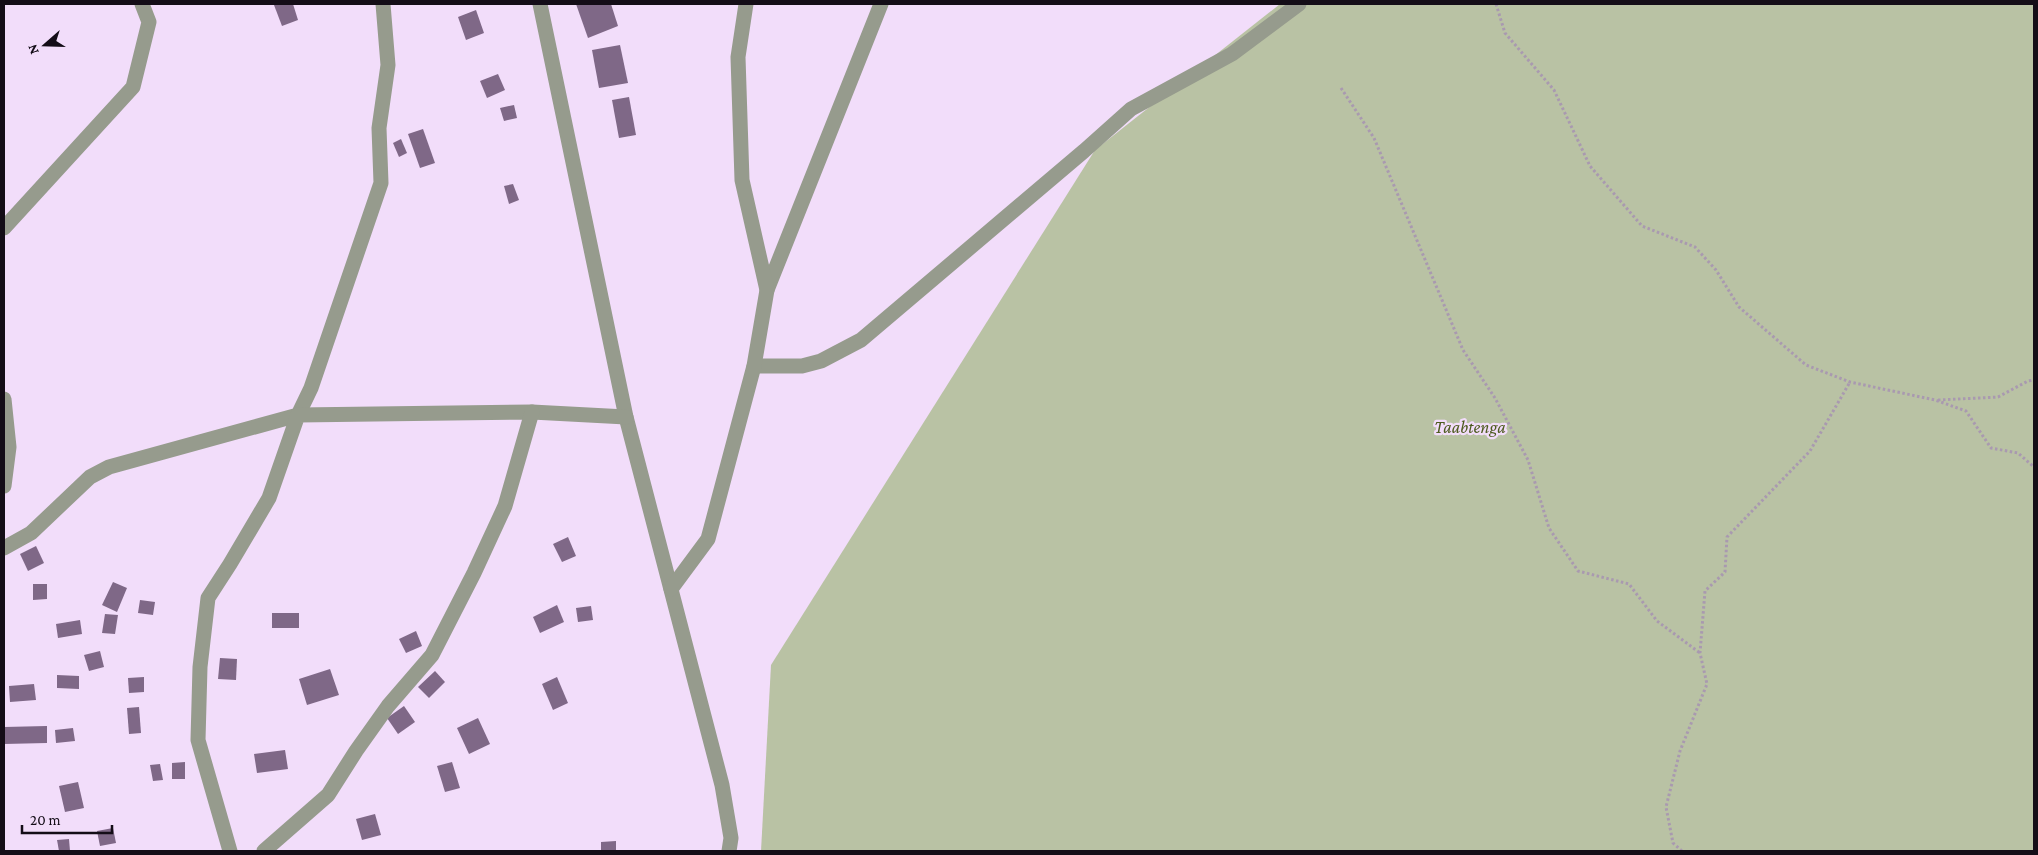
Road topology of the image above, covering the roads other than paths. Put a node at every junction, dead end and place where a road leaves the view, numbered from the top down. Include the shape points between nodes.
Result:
1 (142, 4) edge
2 (383, 4) edge
3 (540, 4) edge
4 (746, 4) edge
5 (881, 4) edge
6 (1299, 4) edge
7 (4, 228) edge
8 (767, 290) junction
9 (754, 366) junction
10 (4, 399) edge
11 (532, 412) junction
12 (298, 415) junction
13 (626, 417) junction
14 (4, 486) edge
15 (4, 548) edge
16 (671, 590) junction
17 (230, 851) edge
18 (264, 851) edge
19 (729, 851) edge

1 - 7 street via 150,22 133,87
2 - 12 street via 388,65 379,128 381,183 311,388
3 - 13 street
4 - 8 street via 738,57 742,180
5 - 8 street
6 - 9 street via 1232,54 1131,109 861,340 821,361 802,366
8 - 9 street
9 - 16 street via 708,539
10 - 14 street via 9,447
11 - 12 street
11 - 13 street
11 - 18 street via 505,506 432,654 388,706 328,795
12 - 15 street via 109,467 90,477 31,533
12 - 17 street via 269,498 208,598 200,667 198,740
13 - 16 street
16 - 19 street via 722,785 731,838

